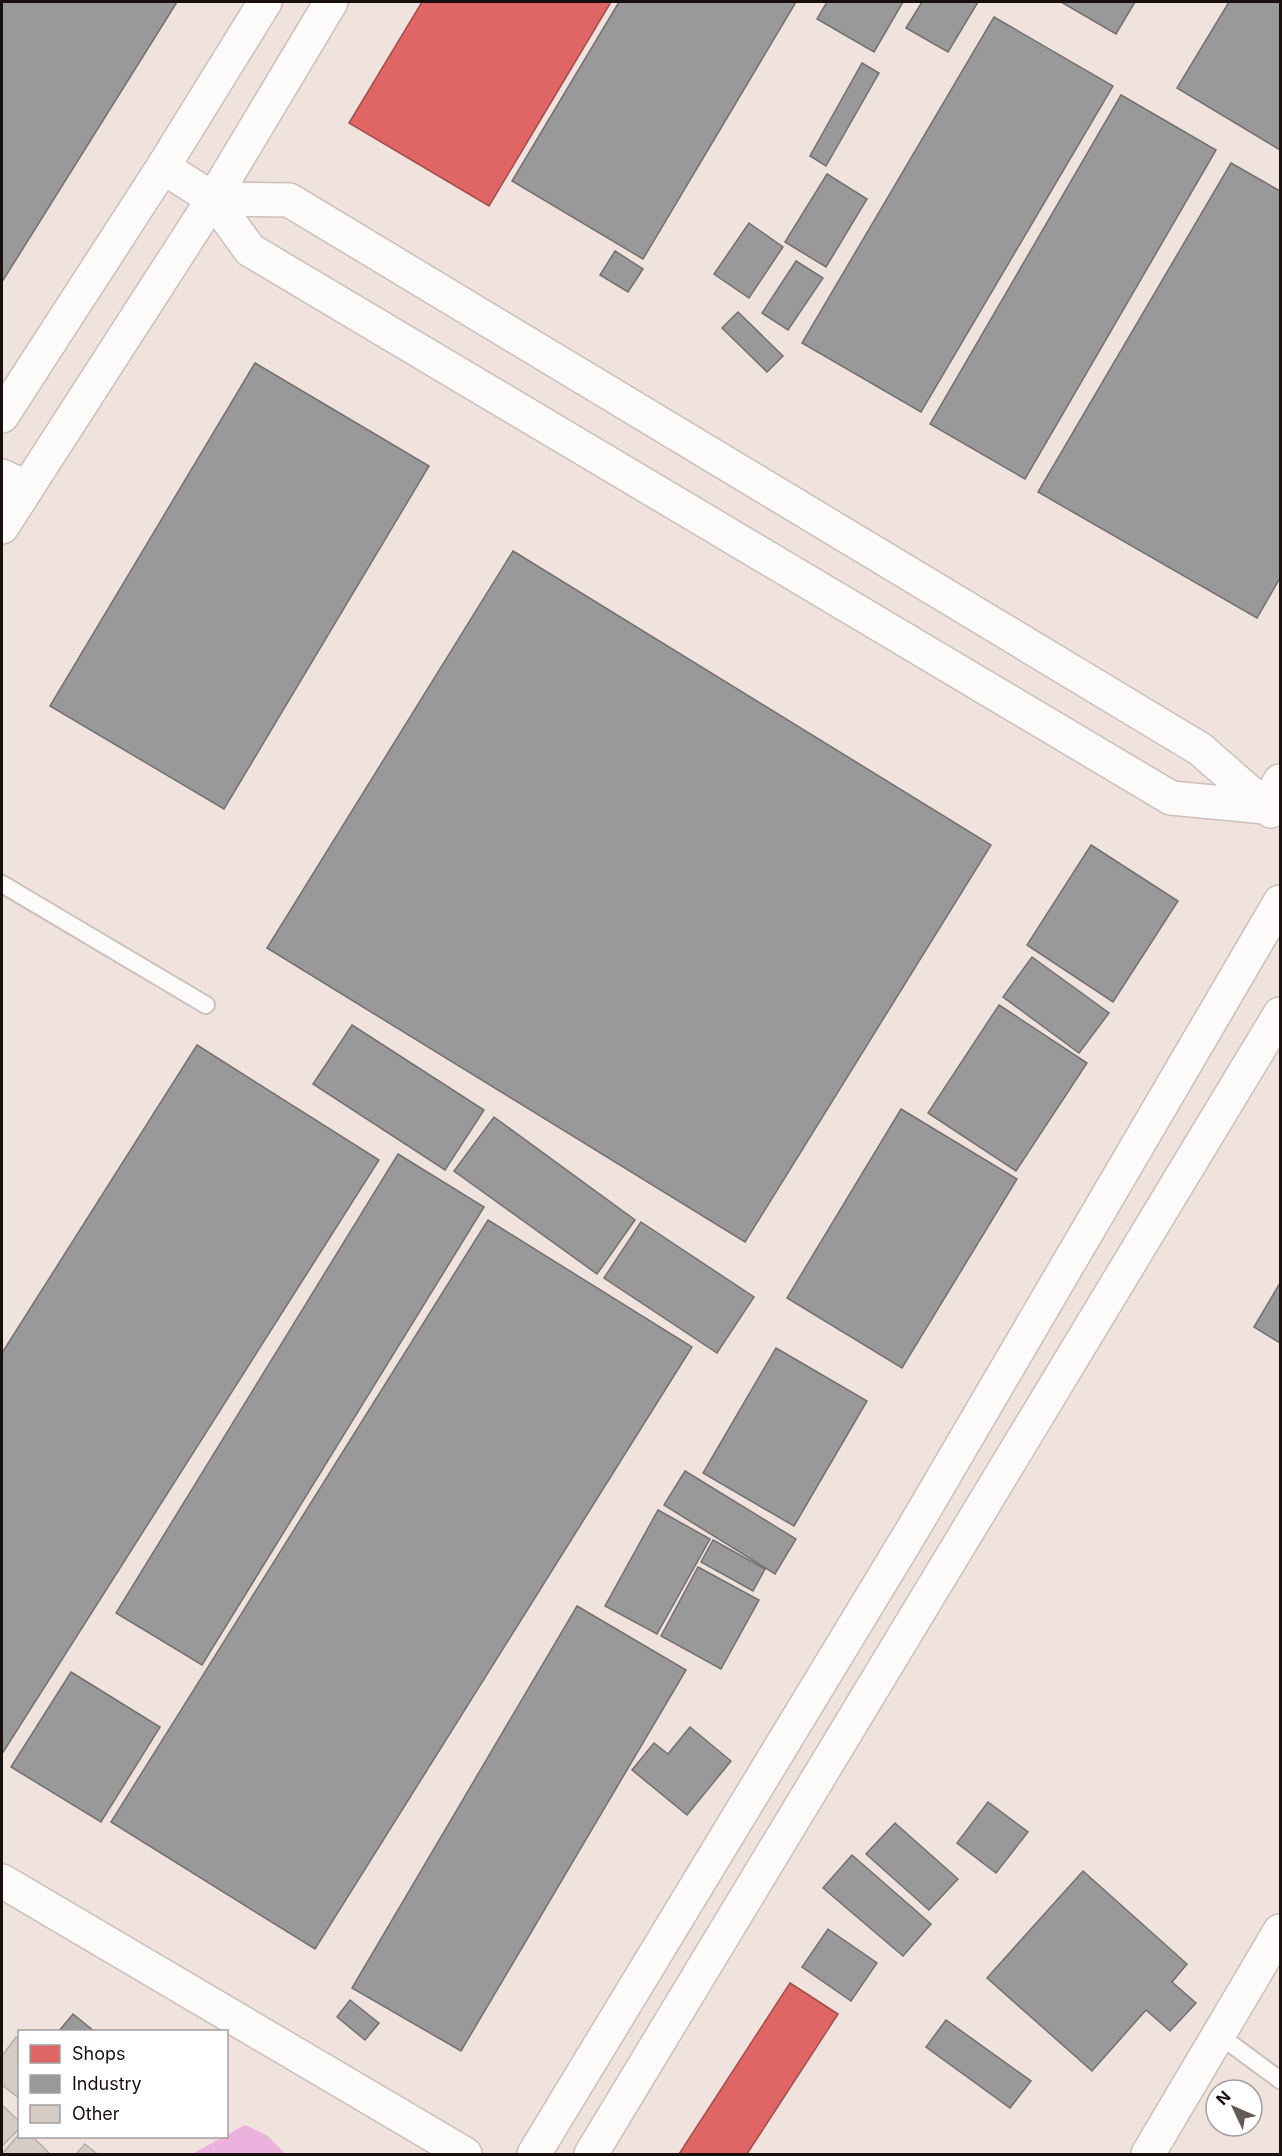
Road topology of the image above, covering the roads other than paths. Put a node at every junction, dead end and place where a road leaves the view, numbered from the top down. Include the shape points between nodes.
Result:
1 (265, 2) edge
2 (332, 2) edge
3 (164, 168) junction
4 (213, 199) junction
5 (2, 416) edge
6 (14, 482) edge
7 (2, 527) edge
8 (1276, 802) edge
9 (2, 884) edge
10 (1281, 902) edge
11 (206, 1005) dead end
12 (1281, 1014) edge
13 (2, 1881) edge
14 (1281, 1931) edge
15 (1219, 2035) junction
16 (1281, 2080) edge
17 (465, 2154) edge
18 (534, 2154) edge
19 (591, 2154) edge
20 (1148, 2154) edge

1 - 3 street
2 - 4 street
3 - 4 street
3 - 5 street
4 - 6 street
4 - 8 street via 289,200 1200,749
4 - 8 street via 250,250 1171,798
6 - 7 street
9 - 11 lane
10 - 18 street via 913,1529
12 - 19 street
13 - 17 street
14 - 15 street
15 - 16 lane
15 - 20 street

